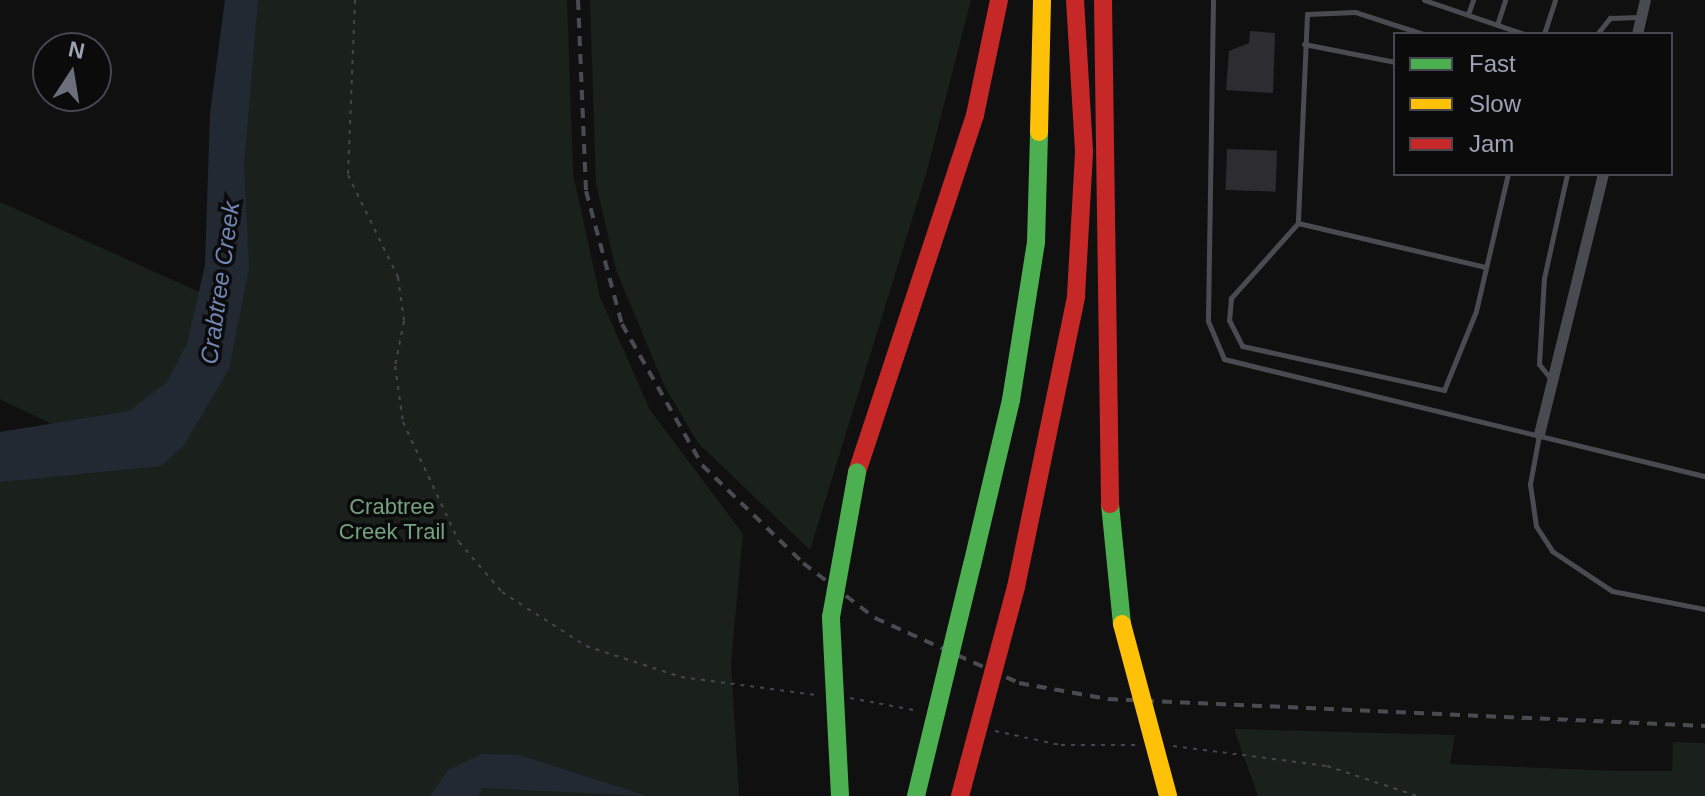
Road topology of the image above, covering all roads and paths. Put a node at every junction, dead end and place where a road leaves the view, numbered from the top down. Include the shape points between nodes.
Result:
1 (355, 0) edge
2 (999, 0) edge
3 (1042, 0) edge
4 (1075, 0) edge
5 (1103, 0) edge
6 (1213, 0) edge
7 (1424, 0) edge
8 (1473, 0) edge
9 (1505, 0) edge
10 (1555, 0) edge
11 (1645, 0) edge
12 (1468, 15) junction
13 (1641, 17) junction
14 (1497, 25) junction
15 (1417, 32) edge
16 (1518, 32) edge
17 (1545, 32) edge
18 (1599, 32) edge
19 (1637, 32) edge
20 (1304, 44) junction
21 (1393, 62) edge
22 (1508, 176) edge
23 (1567, 176) edge
24 (1603, 176) edge
25 (1298, 223) junction
26 (1486, 267) junction
27 (1552, 381) junction
28 (1539, 434) junction
29 (1705, 476) edge
30 (1705, 609) edge
31 (828, 696) dead end
32 (842, 697) dead end
33 (931, 714) dead end
34 (991, 730) dead end
35 (1151, 746) dead end
36 (1165, 746) dead end
37 (840, 796) edge
38 (916, 796) edge
39 (960, 796) edge
40 (1168, 796) edge
41 (1417, 796) edge

1 - 31 path via 348,175 398,277 404,321 395,366 403,422 459,542 502,592 586,646 681,677
2 - 37 highway, bridge via 975,115 857,472 831,617
3 - 38 highway, bridge via 1036,242 1011,400
4 - 39 highway, bridge via 1084,151 1076,296 1016,587
5 - 40 highway, bridge via 1110,531 1122,624
6 - 28 lane via 1208,321 1224,359
7 - 12 lane
8 - 12 lane
9 - 14 lane
10 - 17 lane
11 - 13 street
12 - 14 lane
13 - 18 lane via 1610,18
13 - 19 street
14 - 16 lane
15 - 20 lane via 1355,12 1319,10 1307,14
20 - 21 lane
20 - 25 lane
22 - 26 lane
23 - 27 lane via 1544,278 1539,364
24 - 27 street
25 - 26 lane
25 - 26 lane via 1231,298 1229,320 1242,346 1269,358 1444,390
27 - 28 street
28 - 29 lane
28 - 30 lane via 1530,484 1536,526 1552,551 1612,591
32 - 33 path
34 - 35 path via 1061,745
36 - 41 path via 1327,766

